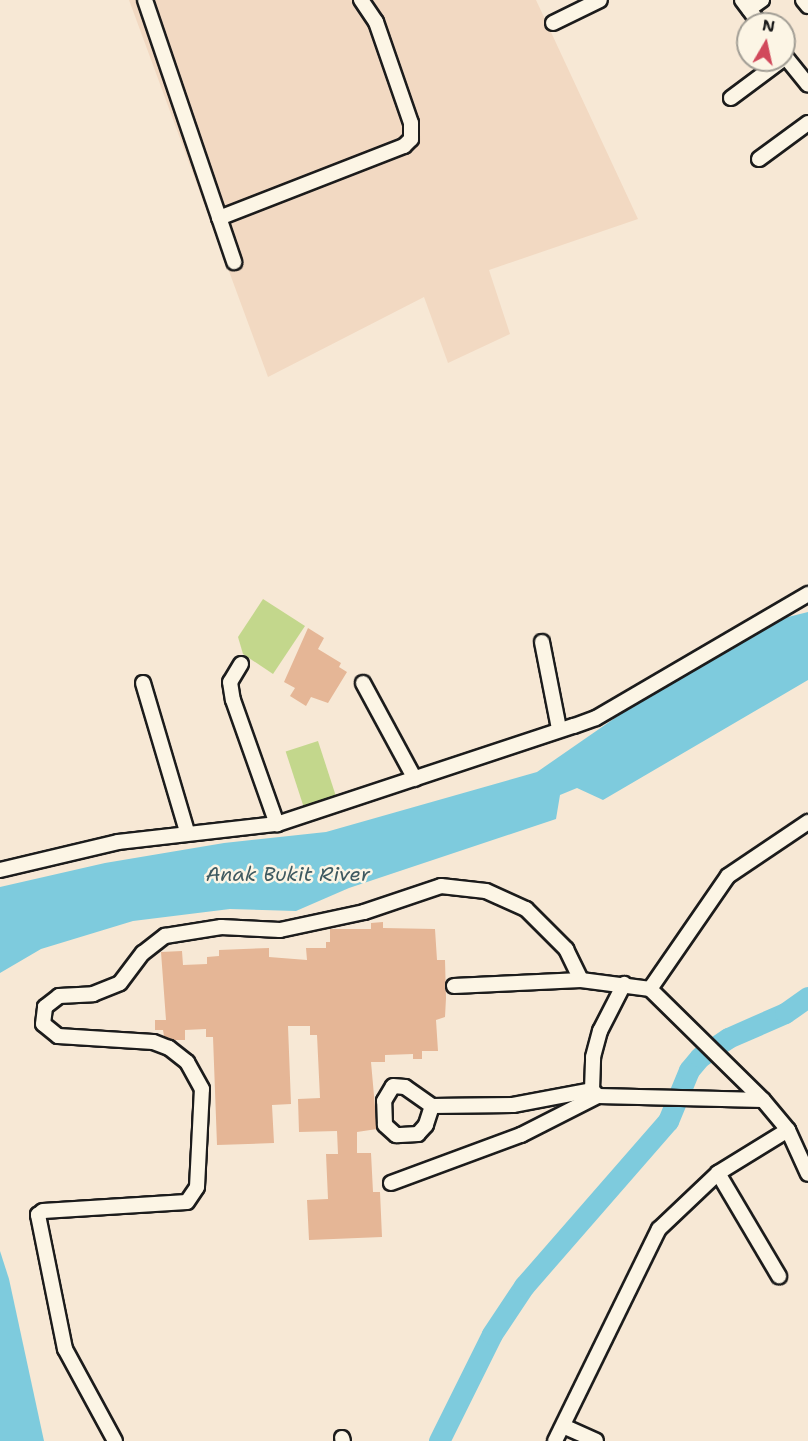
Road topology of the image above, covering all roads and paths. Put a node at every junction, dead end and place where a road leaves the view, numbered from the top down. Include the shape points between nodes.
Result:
1 (145, 0) edge
2 (362, 0) edge
3 (762, 0) edge
4 (803, 0) edge
5 (594, 1) edge
6 (745, 5) edge
7 (808, 6) edge
8 (553, 23) dead end
9 (765, 72) edge
10 (796, 72) edge
11 (808, 85) edge
12 (731, 98) dead end
13 (808, 123) edge
14 (759, 159) dead end
15 (219, 218) junction
16 (234, 262) dead end
17 (808, 594) edge
18 (542, 642) dead end
19 (241, 664) dead end
20 (143, 683) dead end
21 (363, 683) dead end
22 (559, 729) junction
23 (415, 779) junction
24 (808, 822) edge
25 (277, 824) junction
26 (187, 832) junction
27 (0, 870) edge
28 (581, 980) junction
29 (624, 984) junction
30 (454, 986) dead end
31 (650, 989) junction
32 (595, 1093) junction
33 (763, 1100) junction
34 (432, 1106) dead end
35 (788, 1130) junction
36 (718, 1173) junction
37 (808, 1174) edge
38 (391, 1183) dead end
39 (780, 1276) dead end
40 (563, 1426) junction
41 (115, 1441) edge
42 (555, 1441) edge
43 (596, 1441) edge

1 - 15 street
2 - 15 street via 376,22 411,123 411,139 404,146
3 - 6 street
4 - 7 street
5 - 8 street
9 - 12 street
10 - 11 street
13 - 14 street
15 - 16 street
17 - 22 street via 596,718
18 - 22 street
19 - 25 street via 230,682 233,700
20 - 26 street
21 - 23 street
22 - 23 street
23 - 25 street
24 - 31 street via 728,876
25 - 26 street
26 - 27 street via 78,849
28 - 29 street
28 - 30 street
28 - 41 street via 566,949 526,909 486,891 441,886 364,912 280,930 221,927 165,936 143,953 120,984 93,994 59,996 45,1007 44,1024 58,1036 130,1040 169,1048 187,1062 202,1089 197,1187 187,1202 43,1211 38,1215 65,1348
29 - 31 street
29 - 32 street via 600,1031 593,1058
31 - 33 street
32 - 33 street via 625,1099
32 - 34 street via 513,1105
32 - 38 street via 521,1135
33 - 35 street
35 - 36 street
35 - 37 street
36 - 39 street
36 - 40 street via 659,1229
40 - 42 street
40 - 43 street

